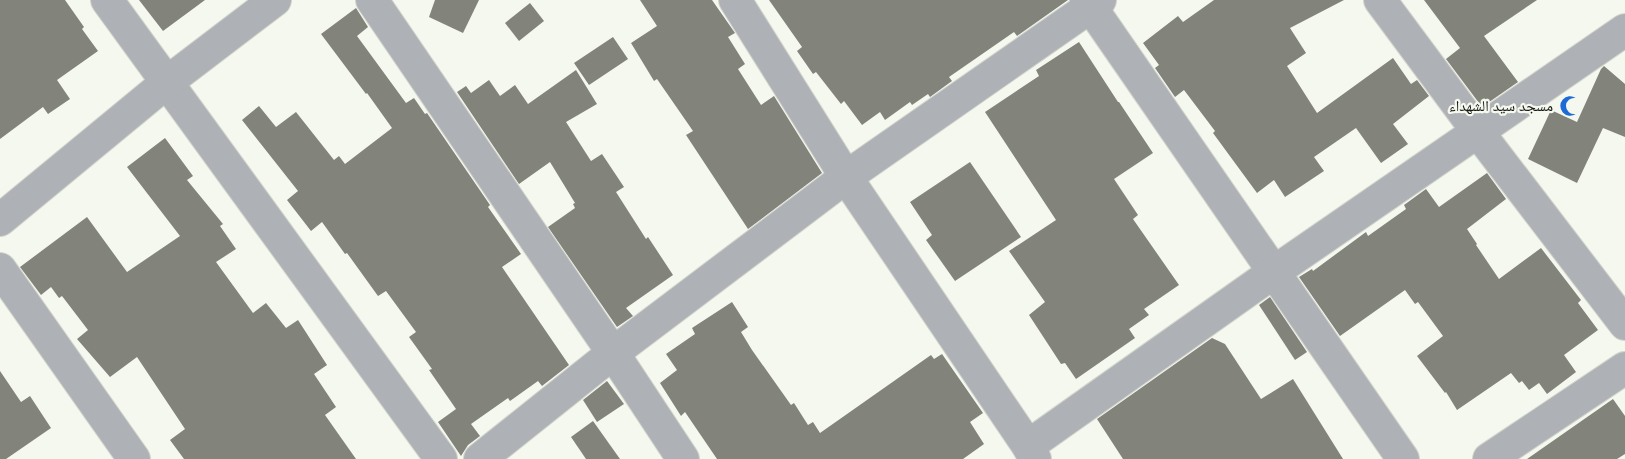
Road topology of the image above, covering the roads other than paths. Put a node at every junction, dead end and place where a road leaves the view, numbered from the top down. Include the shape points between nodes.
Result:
1 (107, 0) edge
2 (275, 0) edge
3 (372, 0) edge
4 (735, 0) edge
5 (1380, 0) edge
6 (1092, 2) edge
7 (1621, 40) edge
8 (166, 83) junction
9 (1478, 132) junction
10 (846, 177) junction
11 (0, 220) edge
12 (0, 269) edge
13 (1274, 272) junction
14 (1625, 324) edge
15 (613, 353) junction
16 (1622, 377) edge
17 (1031, 453) edge
18 (1498, 456) edge
19 (134, 459) edge
20 (441, 459) edge
21 (480, 459) edge
22 (683, 459) edge
23 (1403, 459) edge

1 - 8 street
2 - 8 street
3 - 15 street
4 - 10 street
5 - 9 street
6 - 10 street
6 - 13 street
7 - 9 street
8 - 11 street
8 - 20 street
9 - 13 street
9 - 14 street
10 - 15 street
10 - 17 street
12 - 19 street
13 - 17 street
13 - 23 street
15 - 21 street
15 - 22 street
16 - 18 street

